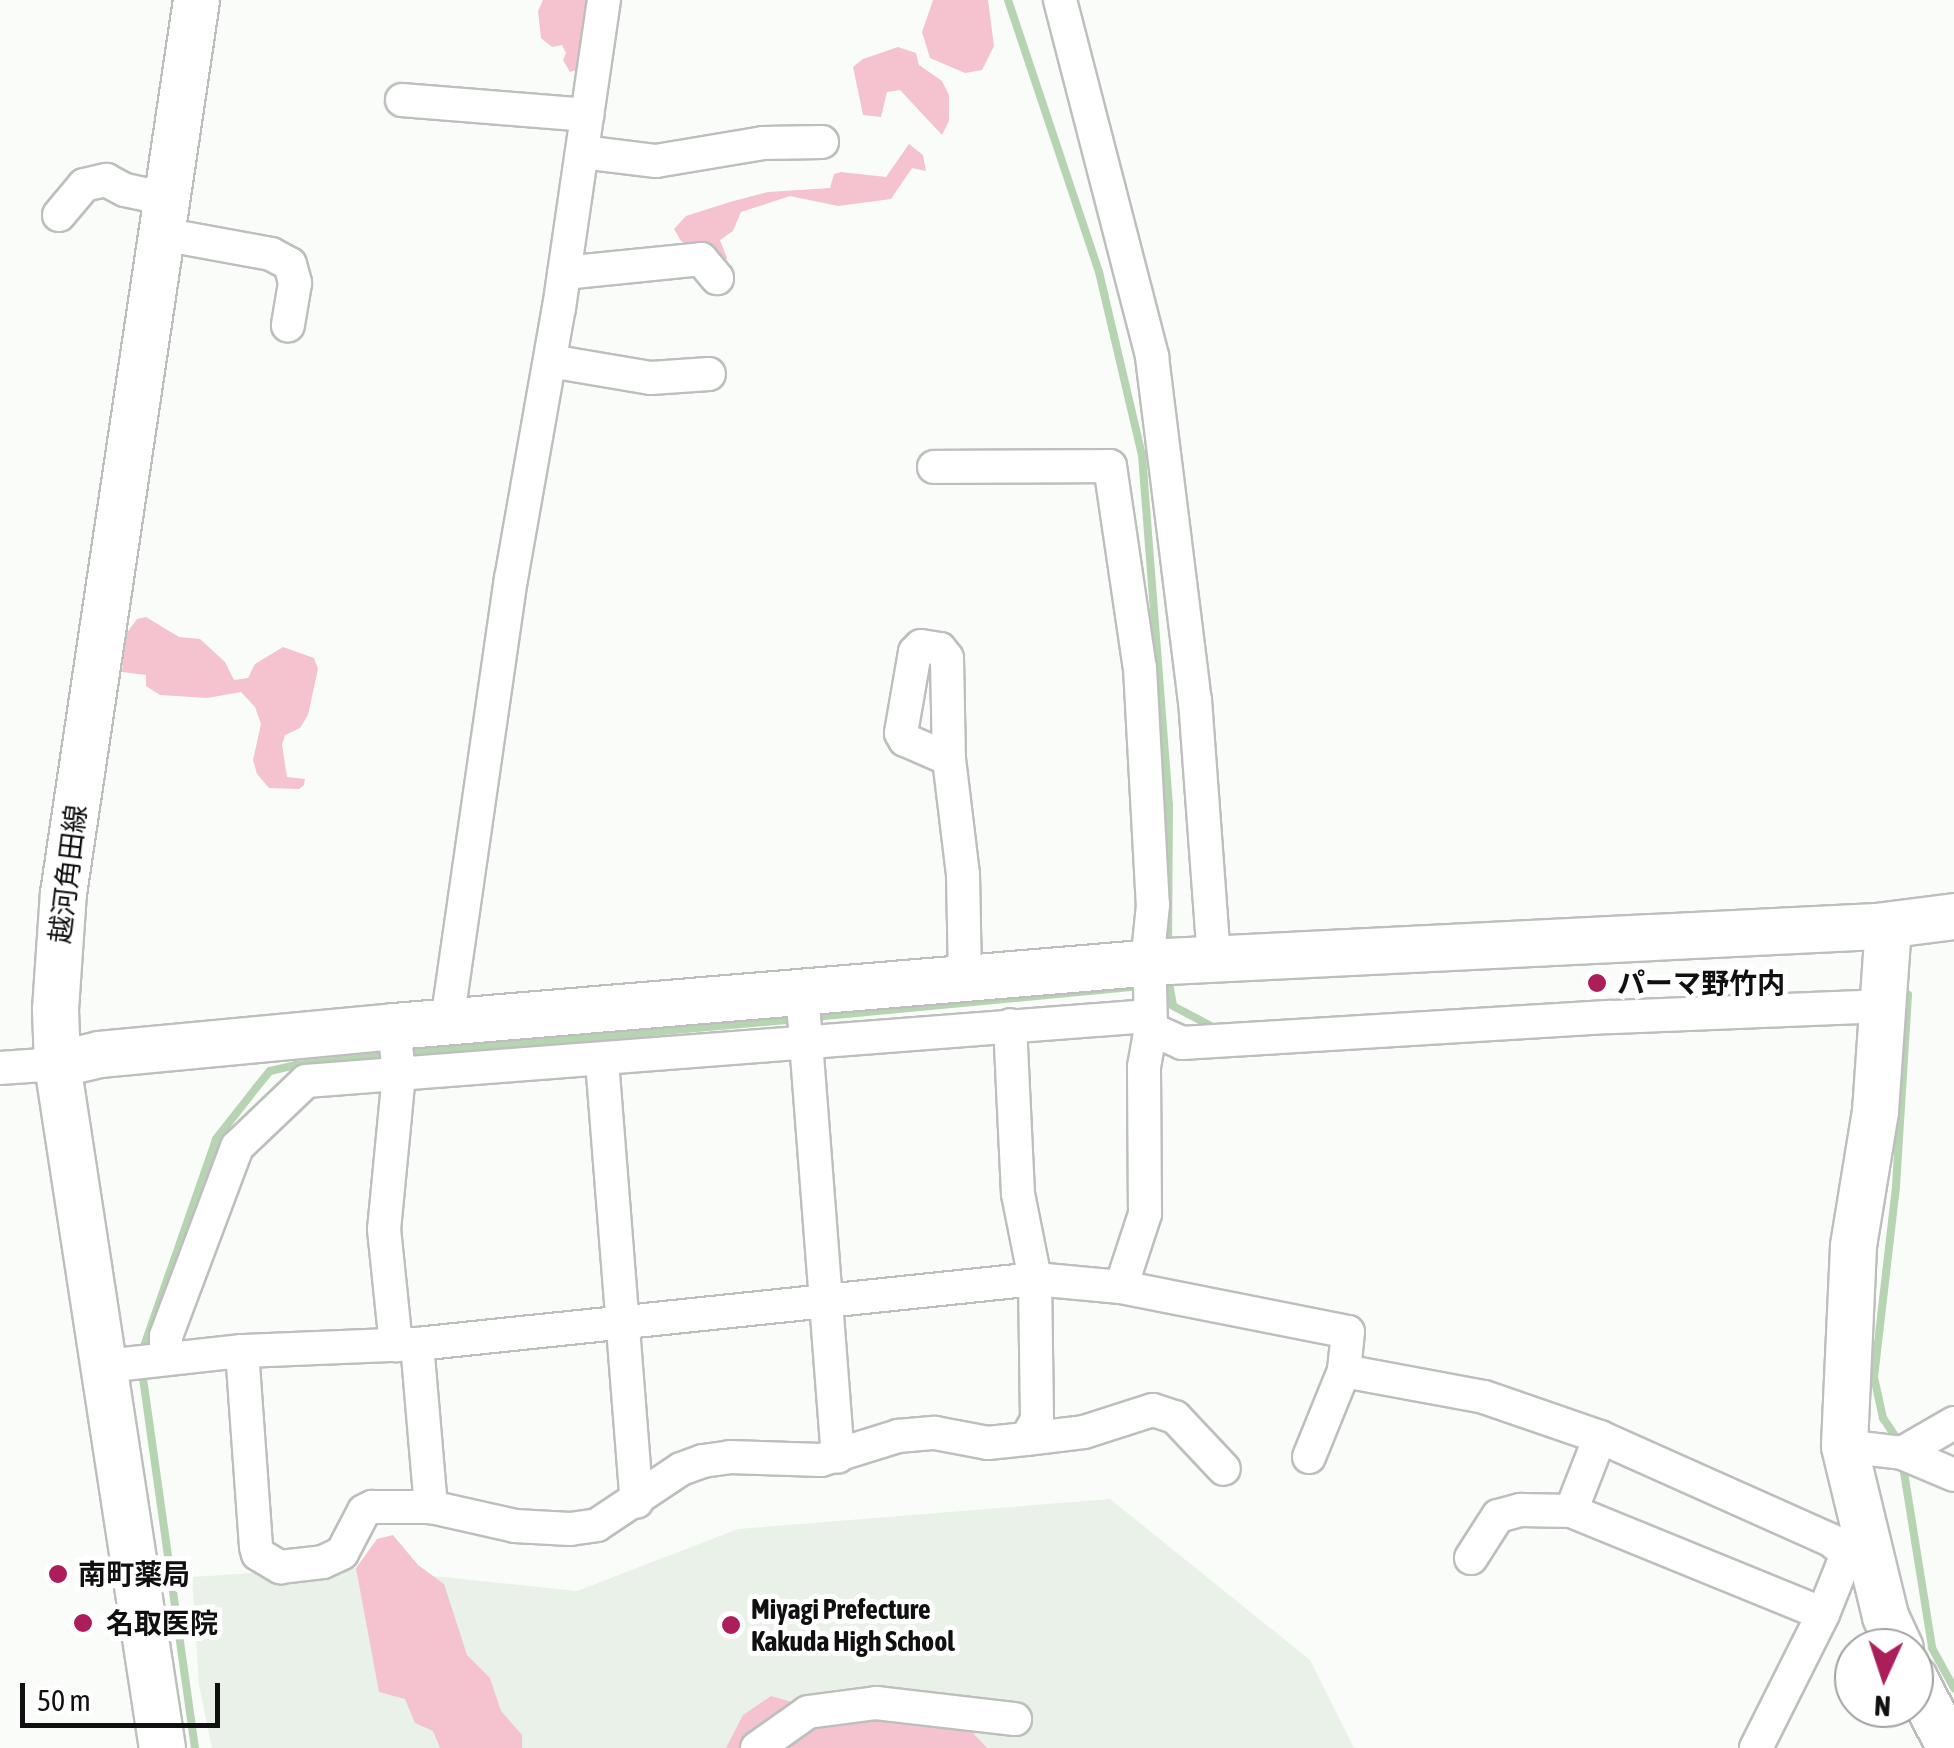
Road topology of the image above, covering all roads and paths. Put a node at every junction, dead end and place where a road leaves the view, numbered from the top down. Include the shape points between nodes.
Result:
1 (196, 0) edge
2 (604, 0) edge
3 (1060, 0) edge
4 (402, 100) dead end
5 (586, 116) junction
6 (822, 142) dead end
7 (582, 152) junction
8 (59, 215) dead end
9 (164, 216) junction
10 (564, 273) junction
11 (717, 278) dead end
12 (288, 325) dead end
13 (550, 361) junction
14 (710, 374) dead end
15 (934, 467) dead end
16 (949, 758) dead end
17 (1954, 916) edge
18 (1888, 925) junction
19 (1214, 959) junction
20 (1144, 964) junction
21 (965, 978) junction
22 (802, 990) junction
23 (1882, 1006) junction
24 (447, 1022) junction
25 (1149, 1022) junction
26 (1010, 1025) junction
27 (394, 1026) junction
28 (804, 1042) junction
29 (602, 1061) junction
30 (56, 1064) junction
31 (0, 1068) edge
32 (398, 1074) junction
33 (1035, 1279) junction
34 (1122, 1287) junction
35 (824, 1304) junction
36 (621, 1323) junction
37 (407, 1345) junction
38 (242, 1351) junction
39 (166, 1358) junction
40 (106, 1366) junction
41 (1344, 1371) junction
42 (1954, 1423) edge
43 (1600, 1436) junction
44 (1026, 1438) junction
45 (1844, 1446) junction
46 (1902, 1453) junction
47 (838, 1457) junction
48 (1309, 1458) dead end
49 (1224, 1469) dead end
50 (1954, 1475) edge
51 (636, 1502) junction
52 (431, 1507) junction
53 (1571, 1511) junction
54 (1856, 1548) junction
55 (1471, 1558) dead end
56 (1824, 1614) junction
57 (1891, 1628) edge
58 (1934, 1717) edge
59 (1015, 1718) dead end
60 (162, 1748) edge
61 (757, 1748) edge
62 (1756, 1748) edge
63 (1950, 1748) edge

1 - 9 street, 越河角田線
2 - 5 street
3 - 19 street via 1152,356 1195,700
4 - 5 street
5 - 7 street
6 - 7 street via 763,144 656,162
7 - 10 street
8 - 9 street via 84,185 106,180
9 - 12 street via 290,264
9 - 30 street, 越河角田線 via 63,893
10 - 11 street via 700,259
10 - 13 street
13 - 14 street via 650,378
13 - 24 street
15 - 20 street via 1110,466 1140,668 1154,905
16 - 21 street via 963,874
17 - 18 street
18 - 19 street
18 - 23 street
19 - 20 street
20 - 21 street
20 - 25 street
21 - 22 street
22 - 24 street
22 - 28 street
23 - 25 street via 1182,1042
23 - 45 street via 1875,1110 1853,1246
24 - 27 street
25 - 26 street
25 - 34 street via 1145,1214
26 - 28 street
26 - 33 street via 1018,1194
27 - 30 street via 99,1054
27 - 32 street
28 - 29 street
28 - 35 street via 820,1184
29 - 32 street
29 - 36 street
30 - 31 street
30 - 40 street, 越河角田線
32 - 37 street via 384,1229
32 - 39 street via 306,1082 236,1147 166,1336
33 - 34 street
33 - 35 street
33 - 44 street via 1038,1420
34 - 41 street via 1348,1332
35 - 36 street
35 - 47 street
36 - 37 street
36 - 51 street
37 - 38 street
37 - 52 street
38 - 39 street
38 - 52 street via 258,1554 280,1567 323,1562 342,1554 367,1508
39 - 40 street
40 - 60 street, 越河角田線
41 - 43 street via 1484,1396
41 - 48 street
42 - 46 street
43 - 53 street
43 - 54 street
44 - 47 street via 988,1443 935,1433 898,1436
44 - 49 street via 1084,1432 1153,1410 1175,1417
45 - 46 street
45 - 54 street
46 - 50 street
47 - 51 street via 703,1461
51 - 52 street via 597,1525 570,1529 515,1526
53 - 55 street via 1498,1516
53 - 56 street
54 - 56 street
54 - 57 street
56 - 62 street
58 - 63 street
59 - 61 street via 876,1703 808,1712

